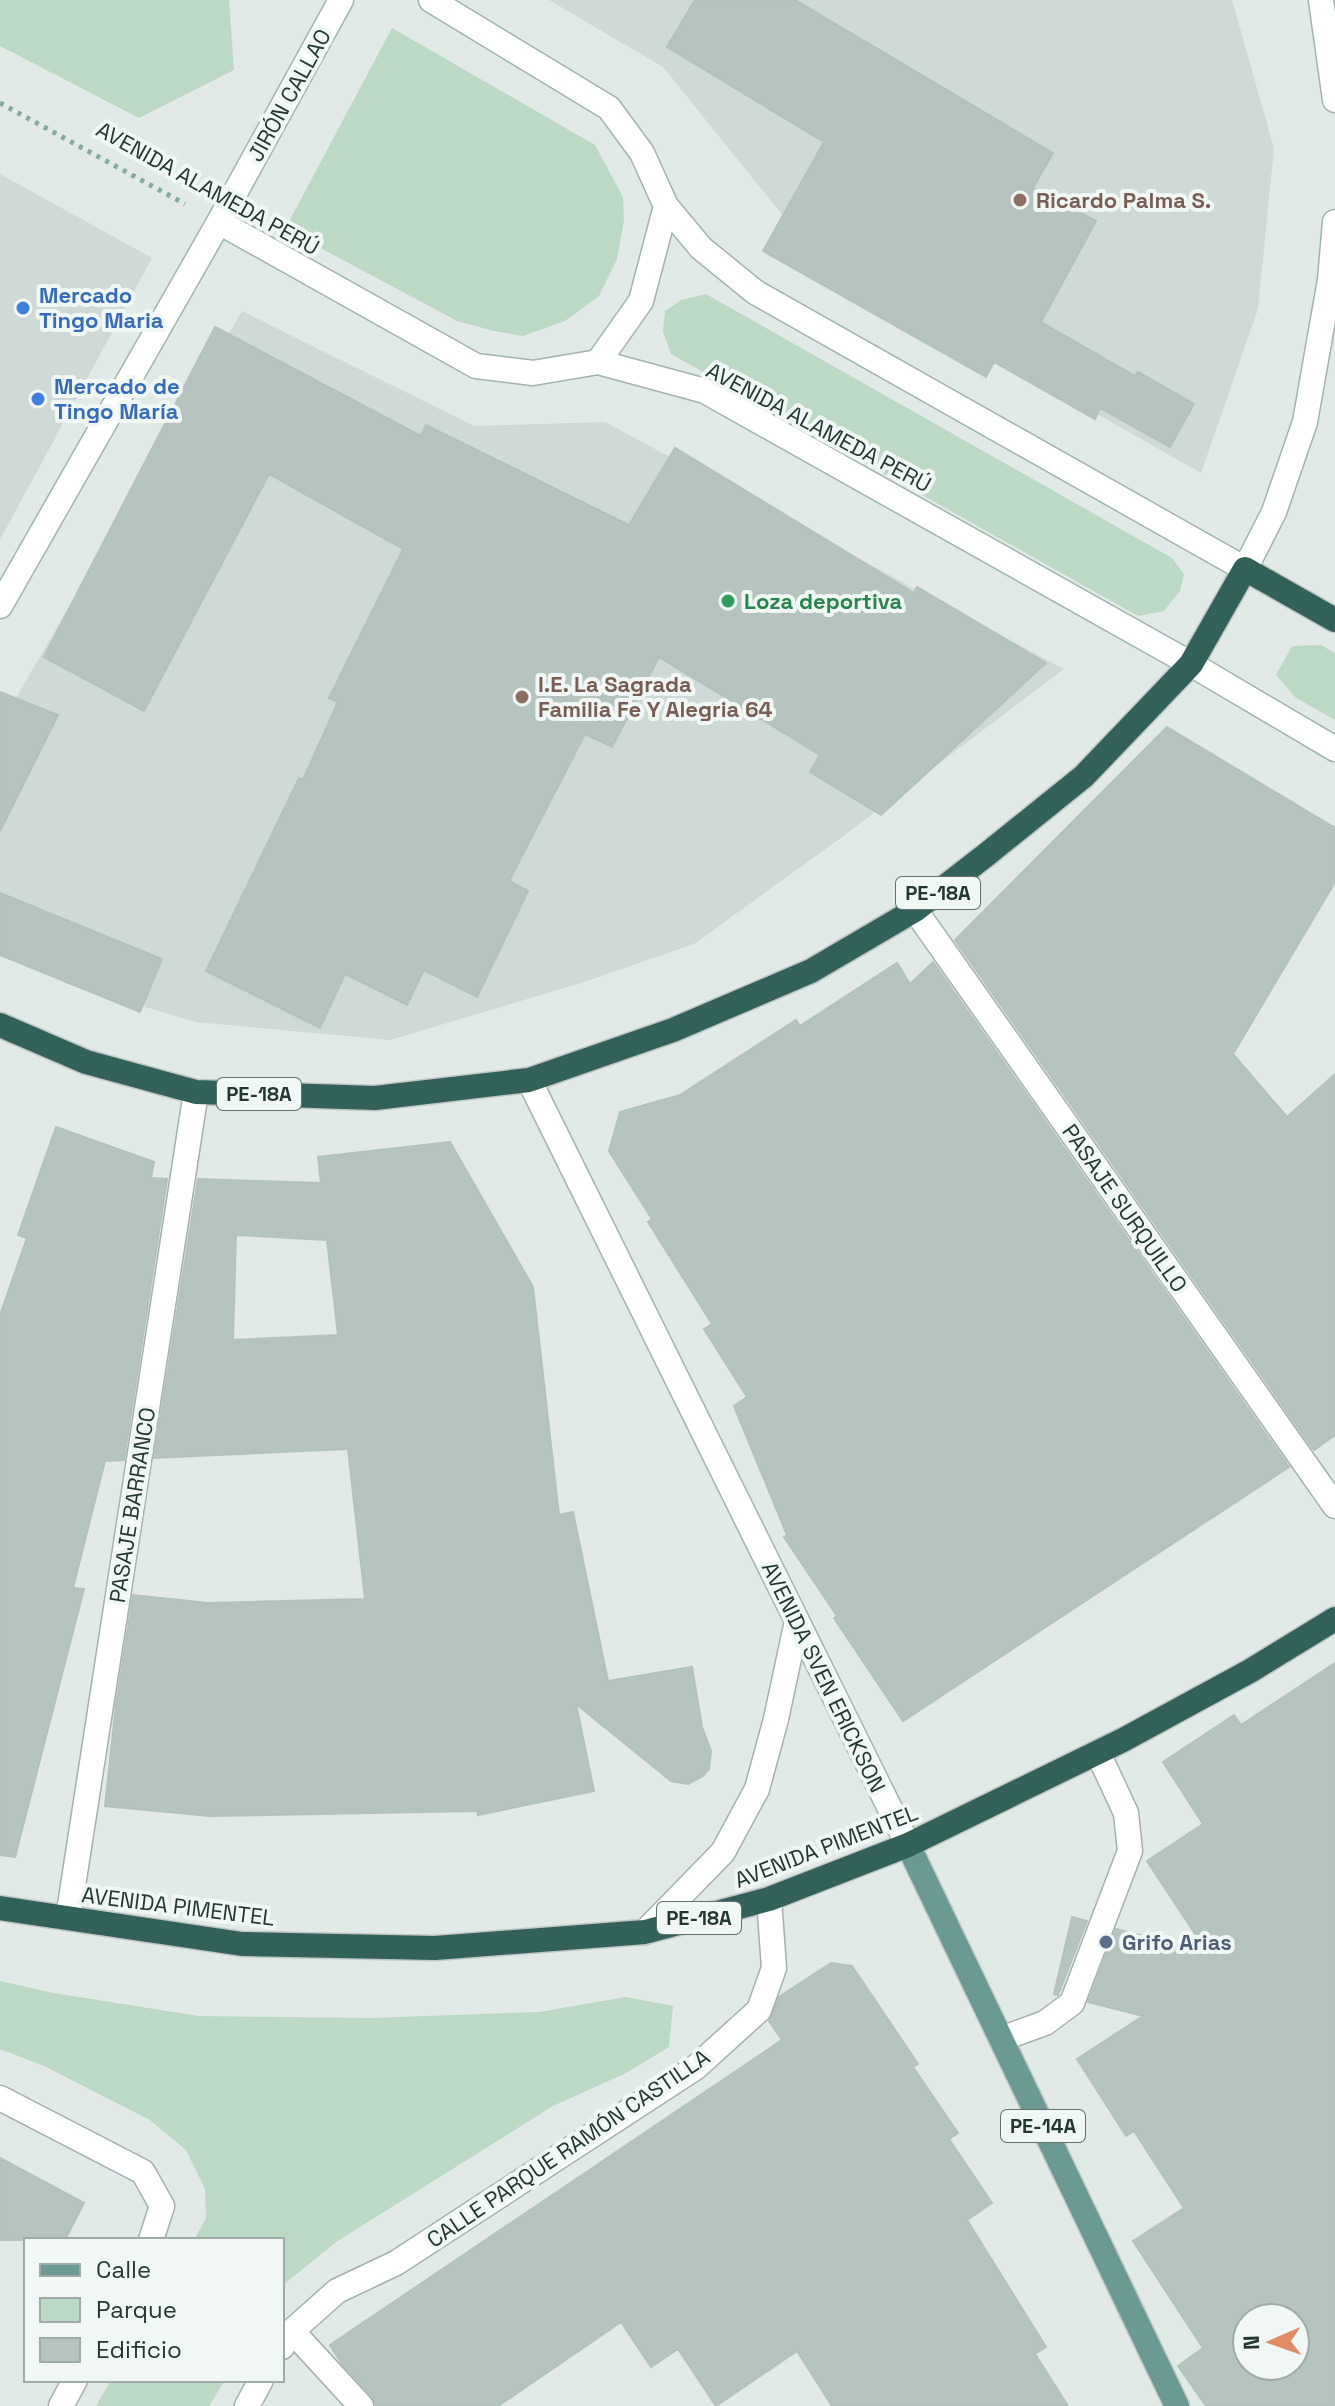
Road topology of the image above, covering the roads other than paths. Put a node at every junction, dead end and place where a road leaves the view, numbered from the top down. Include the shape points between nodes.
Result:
1 (341, 0) edge
2 (431, 0) edge
3 (1321, 0) edge
4 (1335, 100) edge
5 (666, 206) junction
6 (219, 222) junction
7 (1335, 222) edge
8 (598, 362) junction
9 (1245, 569) junction
10 (0, 606) edge
11 (1335, 620) edge
12 (1191, 664) junction
13 (1335, 749) edge
14 (915, 910) junction
15 (0, 1025) edge
16 (529, 1080) junction
17 (196, 1092) junction
18 (1335, 1506) edge
19 (1335, 1619) edge
20 (797, 1621) junction
21 (1098, 1753) junction
22 (908, 1845) junction
23 (769, 1899) junction
24 (0, 1908) edge
25 (68, 1918) junction
26 (645, 1932) junction
27 (1001, 2039) junction
28 (0, 2098) edge
29 (152, 2238) edge
30 (287, 2339) edge
31 (74, 2382) edge
32 (260, 2382) edge
33 (61, 2406) edge
34 (247, 2406) edge
35 (361, 2406) edge
36 (1177, 2406) edge

1 - 6 street, JIRÓN CALLAO
2 - 5 street via 609,108 642,153
3 - 4 street
5 - 8 street via 641,301
5 - 9 street via 701,248 755,292
6 - 8 street, AVENIDA ALAMEDA PERÚ via 476,366 533,373
6 - 10 street, JIRÓN CALLAO
7 - 9 street via 1305,422 1274,512
8 - 12 street, AVENIDA ALAMEDA PERÚ via 705,391
9 - 11 highway
9 - 12 highway, PE-18A
12 - 13 street, AVENIDA ALAMEDA PERÚ
12 - 14 highway, PE-18A via 1084,776
14 - 16 highway, PE-18A via 811,971 673,1030
14 - 18 street, PASAJE SURQUILLO
15 - 17 highway, PE-18A via 86,1062
16 - 17 highway, PE-18A via 375,1098
16 - 20 street, AVENIDA SVEN ERICKSON
17 - 25 street, PASAJE BARRANCO
19 - 21 highway, AVENIDA PIMENTEL / PE-18A
20 - 22 street, AVENIDA SVEN ERICKSON
20 - 26 street via 757,1789 723,1852
21 - 22 highway, AVENIDA PIMENTEL / PE-18A
21 - 27 street via 1126,1813 1130,1851 1072,2003 1045,2023
22 - 23 highway, AVENIDA PIMENTEL / PE-18A
22 - 27 main road, AVENIDA SVEN ERICKSON / PE-14A
23 - 26 highway, AVENIDA PIMENTEL / PE-18A
23 - 30 street, CALLE PARQUE RAMÓN CASTILLA via 774,1968 759,2010 695,2068 396,2263 337,2291
24 - 25 highway, AVENIDA PIMENTEL / PE-18A
25 - 26 highway, AVENIDA PIMENTEL / PE-18A via 257,1945 435,1948
27 - 36 main road, AVENIDA SVEN ERICKSON / PE-14A
28 - 29 street via 143,2172 162,2206
30 - 35 street
31 - 33 street
32 - 34 street

